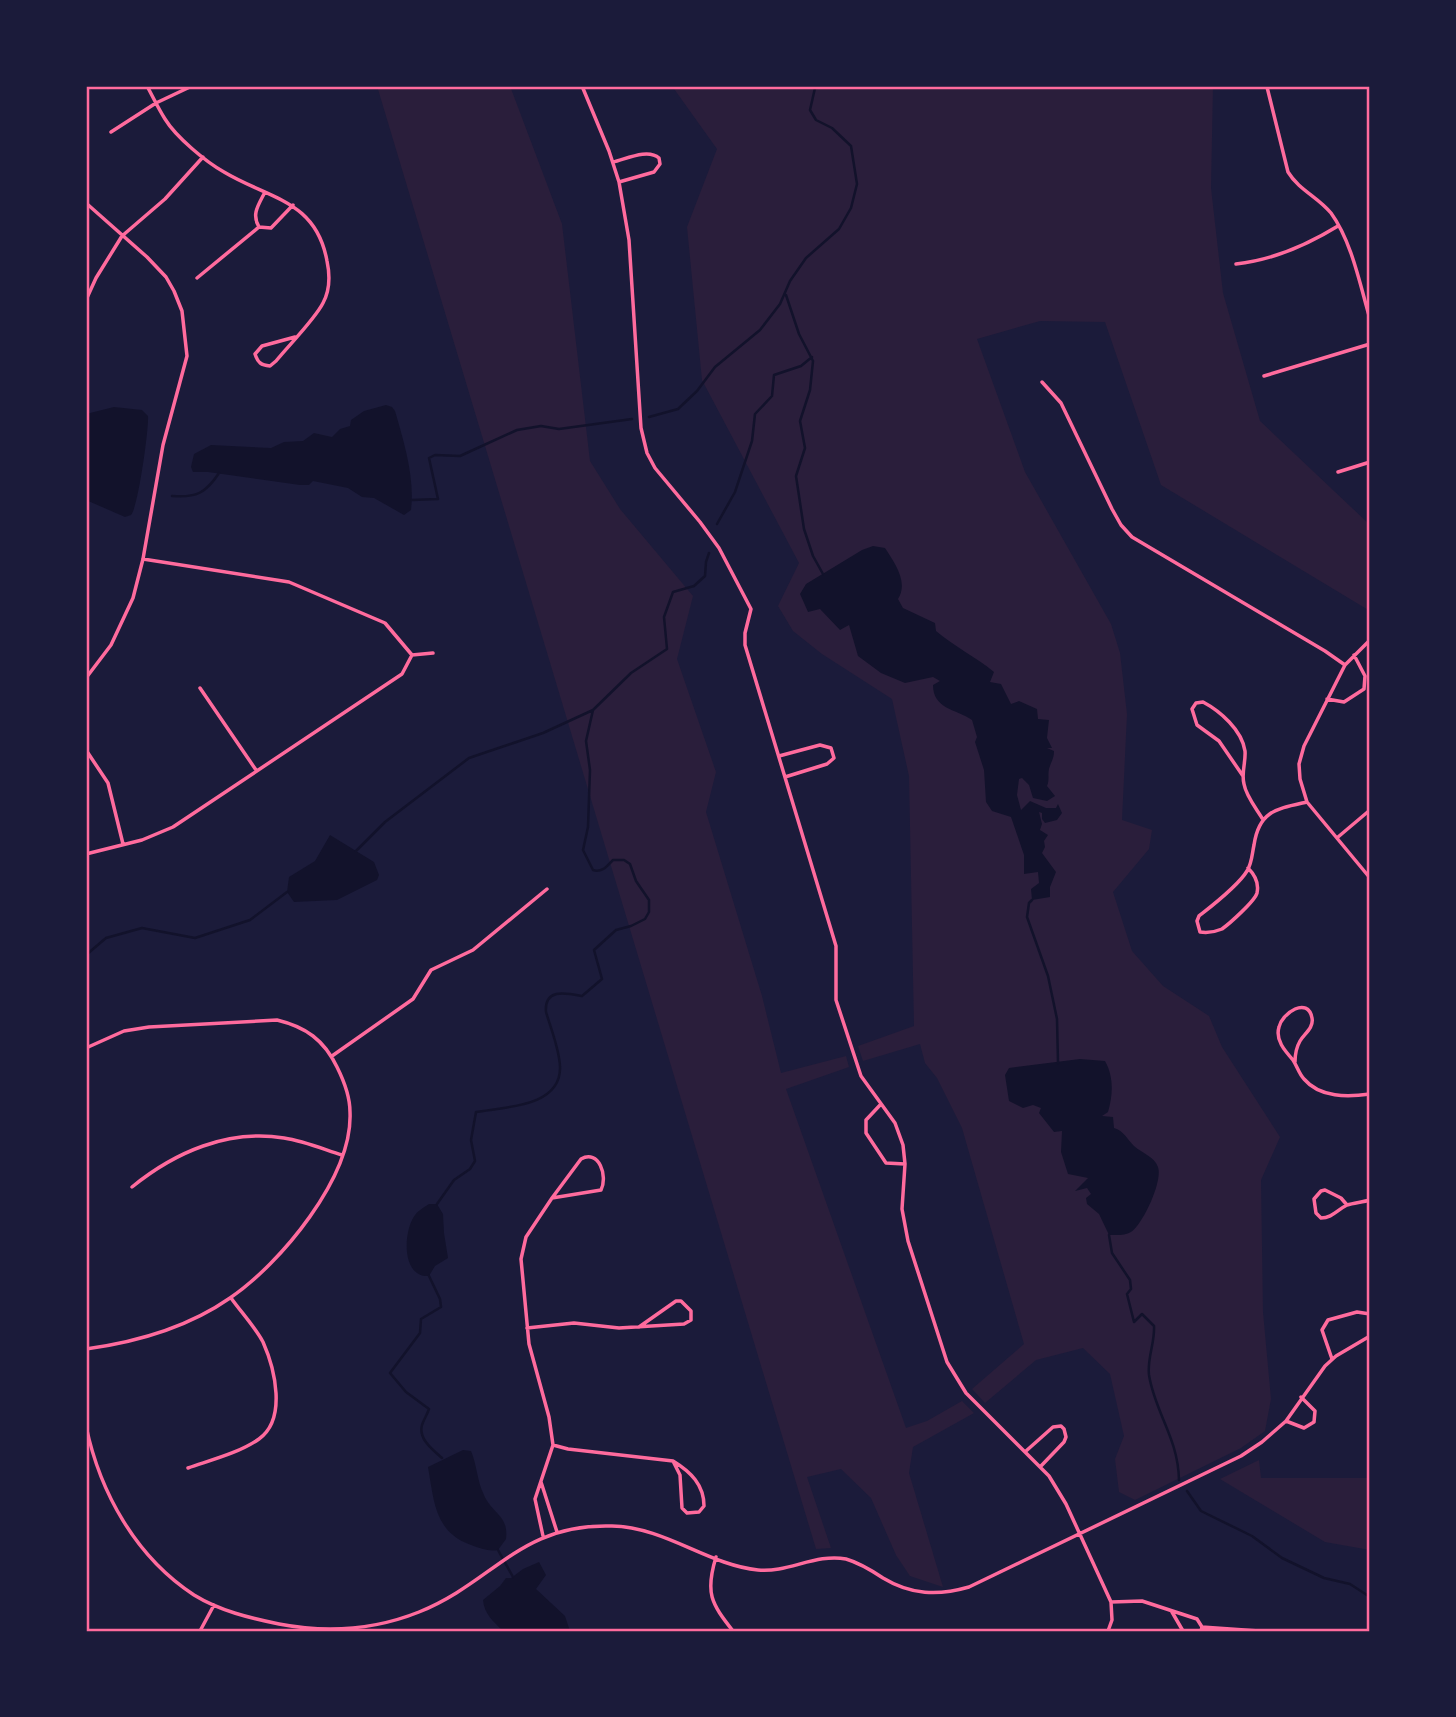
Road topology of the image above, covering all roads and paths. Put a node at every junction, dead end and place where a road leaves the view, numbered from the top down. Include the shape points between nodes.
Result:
1 (147, 86) edge
2 (192, 86) edge
3 (582, 86) edge
4 (1267, 87) edge
5 (156, 103) junction
6 (111, 132) dead end
7 (203, 157) junction
8 (612, 162) junction
9 (619, 182) junction
10 (265, 192) junction
11 (86, 203) edge
12 (293, 205) junction
13 (1338, 226) junction
14 (259, 227) junction
15 (122, 236) junction
16 (1236, 264) dead end
17 (197, 278) dead end
18 (86, 300) edge
19 (1370, 319) edge
20 (295, 337) junction
21 (1370, 344) edge
22 (1264, 376) dead end
23 (1042, 382) dead end
24 (1370, 462) edge
25 (1338, 472) dead end
26 (143, 559) junction
27 (1370, 640) edge
28 (433, 653) dead end
29 (412, 655) junction
30 (1354, 655) junction
31 (1345, 665) junction
32 (86, 678) edge
33 (200, 688) dead end
34 (1327, 699) junction
35 (86, 750) edge
36 (779, 757) junction
37 (257, 770) junction
38 (1243, 776) junction
39 (785, 777) junction
40 (1307, 802) junction
41 (1370, 810) edge
42 (1262, 818) junction
43 (1338, 837) junction
44 (123, 845) junction
45 (86, 853) edge
46 (1248, 868) junction
47 (1370, 878) edge
48 (547, 889) dead end
49 (86, 1048) edge
50 (332, 1056) junction
51 (1294, 1062) junction
52 (1370, 1094) edge
53 (881, 1104) junction
54 (342, 1155) junction
55 (905, 1164) junction
56 (132, 1187) dead end
57 (552, 1198) junction
58 (1370, 1199) edge
59 (1347, 1206) junction
60 (231, 1298) junction
61 (1370, 1314) edge
62 (639, 1327) junction
63 (527, 1328) junction
64 (1370, 1336) edge
65 (86, 1349) edge
66 (1332, 1359) junction
67 (1301, 1397) junction
68 (1286, 1420) junction
69 (86, 1426) edge
70 (552, 1445) junction
71 (1026, 1452) junction
72 (92, 1456) junction
73 (86, 1457) edge
74 (673, 1461) junction
75 (1041, 1466) junction
76 (188, 1468) dead end
77 (541, 1480) junction
78 (557, 1532) junction
79 (1079, 1534) junction
80 (543, 1536) junction
81 (716, 1557) junction
82 (1111, 1602) junction
83 (214, 1604) junction
84 (1172, 1612) junction
85 (1202, 1629) edge
86 (338, 1630) edge
87 (351, 1630) edge
88 (200, 1631) edge
89 (733, 1631) edge
90 (1108, 1631) edge
91 (1183, 1631) edge
92 (1259, 1631) edge

1 - 5 street
2 - 5 street
3 - 8 street
4 - 13 street via 1288,172
5 - 6 street
5 - 7 street via 166,121
7 - 10 street
7 - 15 street
8 - 9 street
8 - 9 street via 654,153 659,158 654,172
9 - 36 street via 629,240 641,428 655,468 719,548 751,609 745,645
10 - 12 street
10 - 14 street via 255,212
11 - 15 street
12 - 14 street via 271,228
12 - 20 street via 319,232 329,269 322,304
13 - 16 street via 1285,253
13 - 19 street
14 - 17 street
15 - 18 street
15 - 26 street via 166,277 174,291 182,311 187,356 163,445
20 - 20 street via 262,346 255,354 257,360 270,366
21 - 22 street
23 - 31 street via 1061,403 1112,509 1132,537
24 - 25 street
26 - 29 street via 305,587 385,623
26 - 32 street via 124,621
27 - 30 street
28 - 29 street
29 - 37 street via 402,674
30 - 31 street
30 - 34 street via 1365,676 1364,689 1345,702
31 - 34 street
33 - 37 street
34 - 40 street via 1299,764
35 - 44 street via 108,783
36 - 39 street
36 - 39 street via 820,745 831,748 834,758
37 - 44 street via 173,827
38 - 38 street via 1242,741 1213,708 1196,703 1192,709 1197,725 1219,741
38 - 42 street
39 - 53 street via 836,946 836,1000 860,1076
40 - 42 street
40 - 43 street
41 - 43 street
42 - 46 street
43 - 47 street
44 - 45 street
46 - 46 street via 1199,916 1200,932 1222,928 1251,902 1257,894 1256,880
48 - 50 street via 473,950 431,970 412,999
49 - 50 street via 124,1031 149,1027 277,1020 310,1032
50 - 54 street via 350,1111
51 - 51 street via 1285,1053 1278,1033 1288,1012 1300,1007 1308,1009 1312,1024 1299,1042
51 - 52 street via 1304,1079 1319,1090 1336,1096
53 - 55 street via 895,1123
53 - 55 street via 866,1120 866,1133 886,1163
54 - 56 street via 282,1138 235,1138 178,1155
54 - 60 street via 318,1207 302,1228 277,1258
55 - 71 street via 902,1209 908,1241 947,1362 966,1393
57 - 57 street via 581,1159 593,1156 598,1161 605,1180 601,1190
57 - 63 street via 526,1237 520,1259
58 - 59 street
59 - 59 street via 1325,1189 1314,1199 1321,1219
60 - 65 street via 160,1333
60 - 76 street via 261,1339 276,1406 270,1429 259,1439
61 - 66 street via 1357,1312 1328,1320 1322,1330
62 - 62 street via 676,1301 691,1311 691,1320 684,1324
62 - 63 street via 574,1323
63 - 70 street via 550,1417
64 - 66 street
66 - 67 street
67 - 68 street
67 - 68 street via 1315,1411 1314,1422 1304,1428
68 - 79 street via 1228,1464
69 - 72 street
70 - 74 street
70 - 77 street
71 - 75 street
71 - 75 street via 1053,1427 1064,1429 1064,1442
72 - 73 street
72 - 83 street via 104,1488 140,1546 194,1595
74 - 74 street via 680,1475 682,1508 699,1513 705,1502 698,1483
75 - 79 street via 1058,1489
77 - 78 street
77 - 80 street via 535,1499
78 - 80 street
78 - 81 street via 597,1526 636,1529
79 - 81 street via 969,1587 938,1593 910,1590 841,1558 769,1570
79 - 82 street
80 - 87 street via 440,1603
81 - 89 street via 710,1592 715,1608
82 - 84 street via 1142,1601
82 - 90 street
83 - 86 street via 272,1623
83 - 88 street
84 - 85 street via 1197,1619
84 - 91 street
85 - 92 street
86 - 87 street

